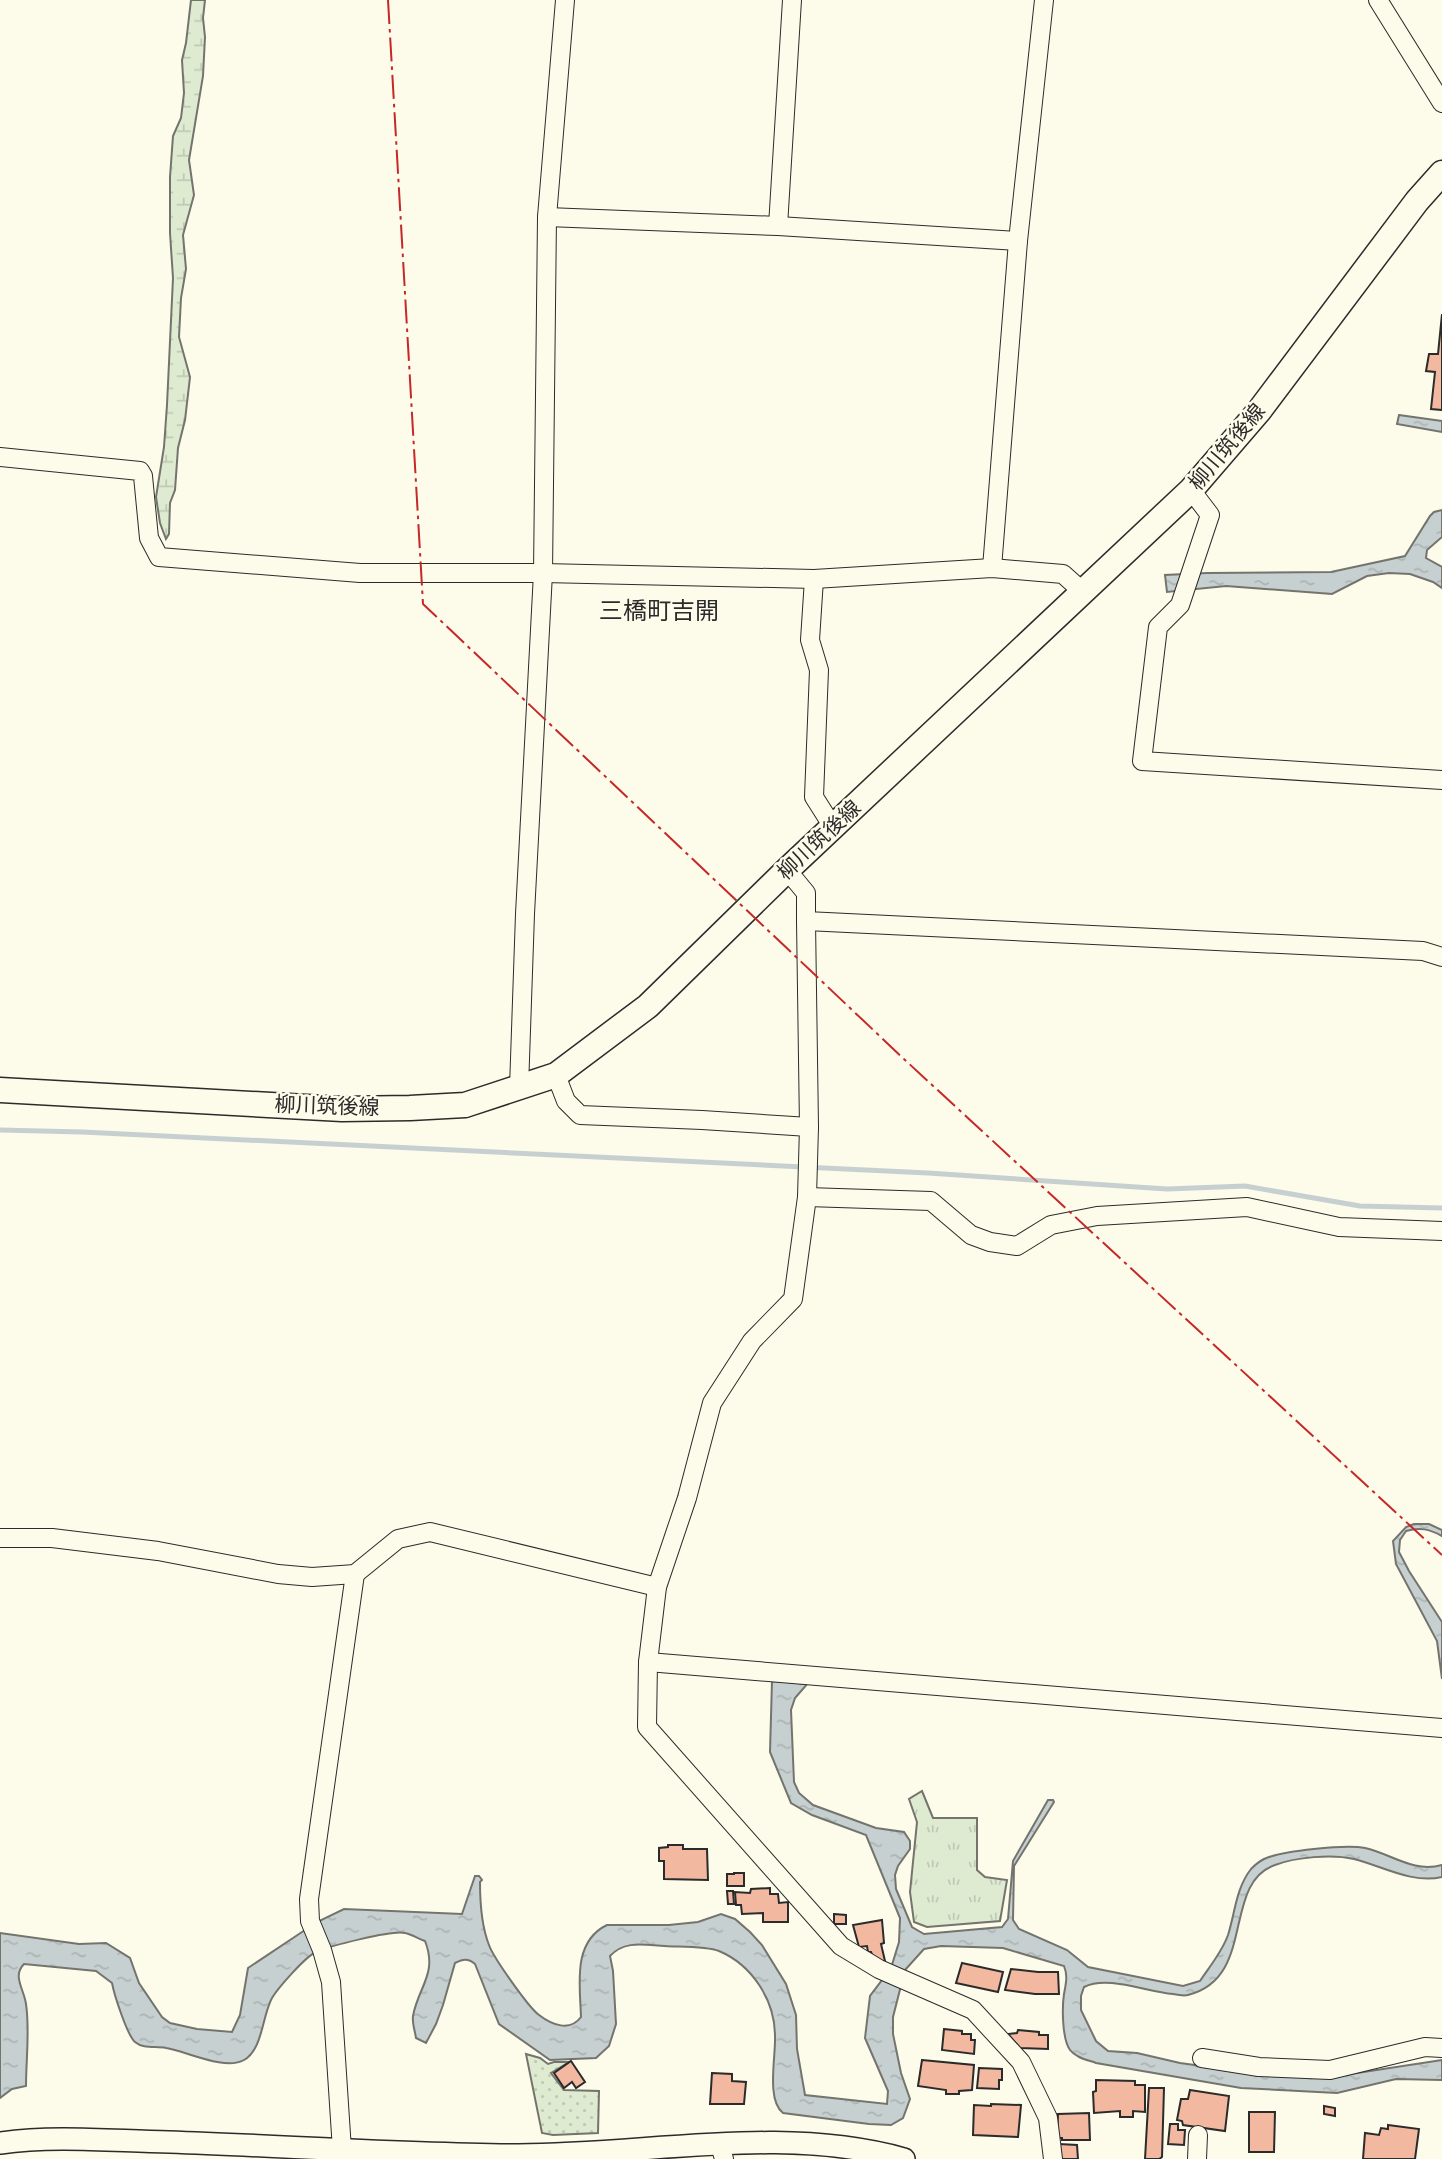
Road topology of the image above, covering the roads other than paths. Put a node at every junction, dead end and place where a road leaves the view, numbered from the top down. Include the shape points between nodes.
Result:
1 (565, 0) edge
2 (792, 0) edge
3 (1044, 0) edge
4 (1378, 0) edge
5 (1442, 103) edge
6 (1442, 173) edge
7 (547, 217) junction
8 (778, 226) junction
9 (1018, 241) junction
10 (0, 457) edge
11 (1191, 491) junction
12 (992, 568) junction
13 (543, 573) junction
14 (814, 579) junction
15 (1083, 592) junction
16 (1442, 780) edge
17 (833, 827) junction
18 (787, 870) junction
19 (806, 921) junction
20 (1442, 957) edge
21 (556, 1075) junction
22 (519, 1088) junction
23 (0, 1090) edge
24 (809, 1127) junction
25 (807, 1197) junction
26 (1442, 1231) edge
27 (0, 1538) edge
28 (355, 1573) junction
29 (657, 1587) junction
30 (648, 1662) junction
31 (1442, 1728) edge
32 (1442, 2048) edge
33 (1202, 2058) dead end
34 (1198, 2135) dead end
35 (0, 2143) edge
36 (342, 2150) junction
37 (722, 2152) edge
38 (904, 2159) edge
39 (1053, 2159) edge
40 (1197, 2159) edge

1 - 7 street
2 - 8 street
3 - 9 street
4 - 5 street
6 - 11 main road, 柳川筑後線 via 1259,411
7 - 8 street
7 - 13 street
8 - 9 street
9 - 12 street
10 - 13 street via 140,471 149,538 159,557 360,573
11 - 15 main road, 柳川筑後線
11 - 16 street via 1210,515 1180,605 1158,626 1142,761
12 - 14 street
12 - 15 street via 1063,573
13 - 14 street
13 - 22 street
14 - 17 street via 810,640 819,670 814,797
15 - 17 main road, 柳川筑後線
17 - 18 main road, 柳川筑後線
18 - 19 street via 806,893
18 - 21 main road, 柳川筑後線 via 648,1006
19 - 20 street via 1423,951
19 - 24 street
21 - 22 main road, 柳川筑後線
21 - 24 street via 566,1101 580,1115
22 - 23 main road, 柳川筑後線 via 465,1105 342,1109
24 - 25 street
25 - 26 street via 932,1201 971,1235 1017,1246 1051,1225 1097,1216 1247,1208 1339,1227
25 - 29 street via 793,1298 752,1341 712,1403 687,1499
27 - 28 street via 52,1538 118,1546 278,1574
28 - 29 street via 398,1539 430,1532
28 - 36 street via 309,1899 310,1921 331,1982
29 - 30 street
30 - 31 street
30 - 39 street via 647,1727 841,1946 878,1969 973,2010 1021,2062 1048,2118
32 - 33 street via 1330,2070 1259,2067
34 - 40 street
35 - 36 street via 61,2139
36 - 37 street via 517,2155
37 - 38 street via 758,2143 834,2144

